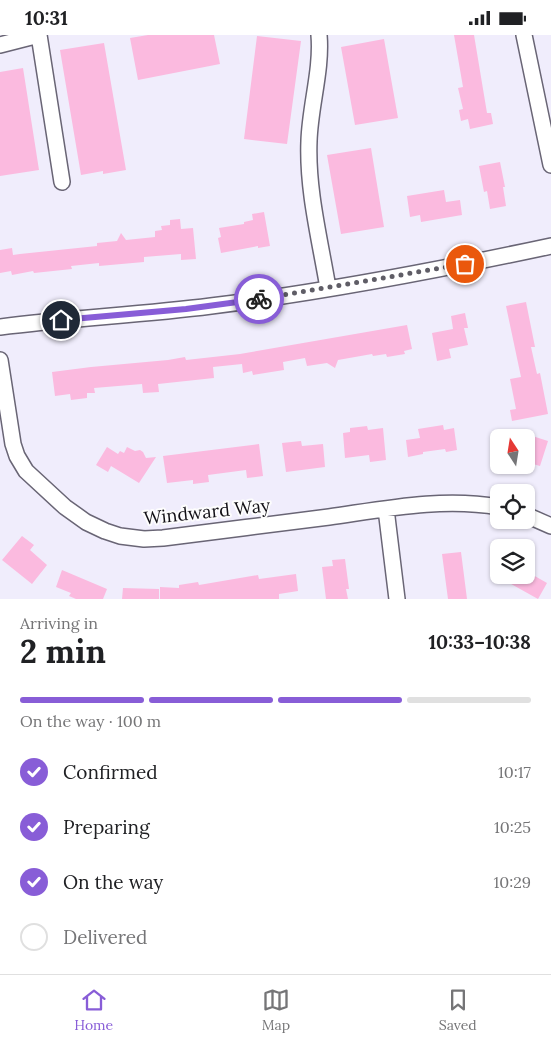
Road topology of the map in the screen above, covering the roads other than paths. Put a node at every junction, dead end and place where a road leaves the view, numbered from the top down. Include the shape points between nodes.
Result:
1 (39, 35) edge
2 (319, 35) edge
3 (524, 35) edge
4 (0, 45) edge
5 (551, 165) edge
6 (62, 182) dead end
7 (551, 246) edge
8 (328, 288) junction
9 (0, 327) edge
10 (0, 360) edge
11 (490, 506) edge
12 (386, 509) junction
13 (535, 519) edge
14 (551, 526) edge
15 (398, 599) edge

1 - 4 street
1 - 6 street
2 - 8 street via 309,164
3 - 5 street
7 - 8 street
8 - 9 street via 212,306
10 - 12 street, Windward Way via 13,444 21,464 65,507 105,531 132,538 163,538
11 - 12 street, Windward Way via 448,503
12 - 15 street
13 - 14 street

